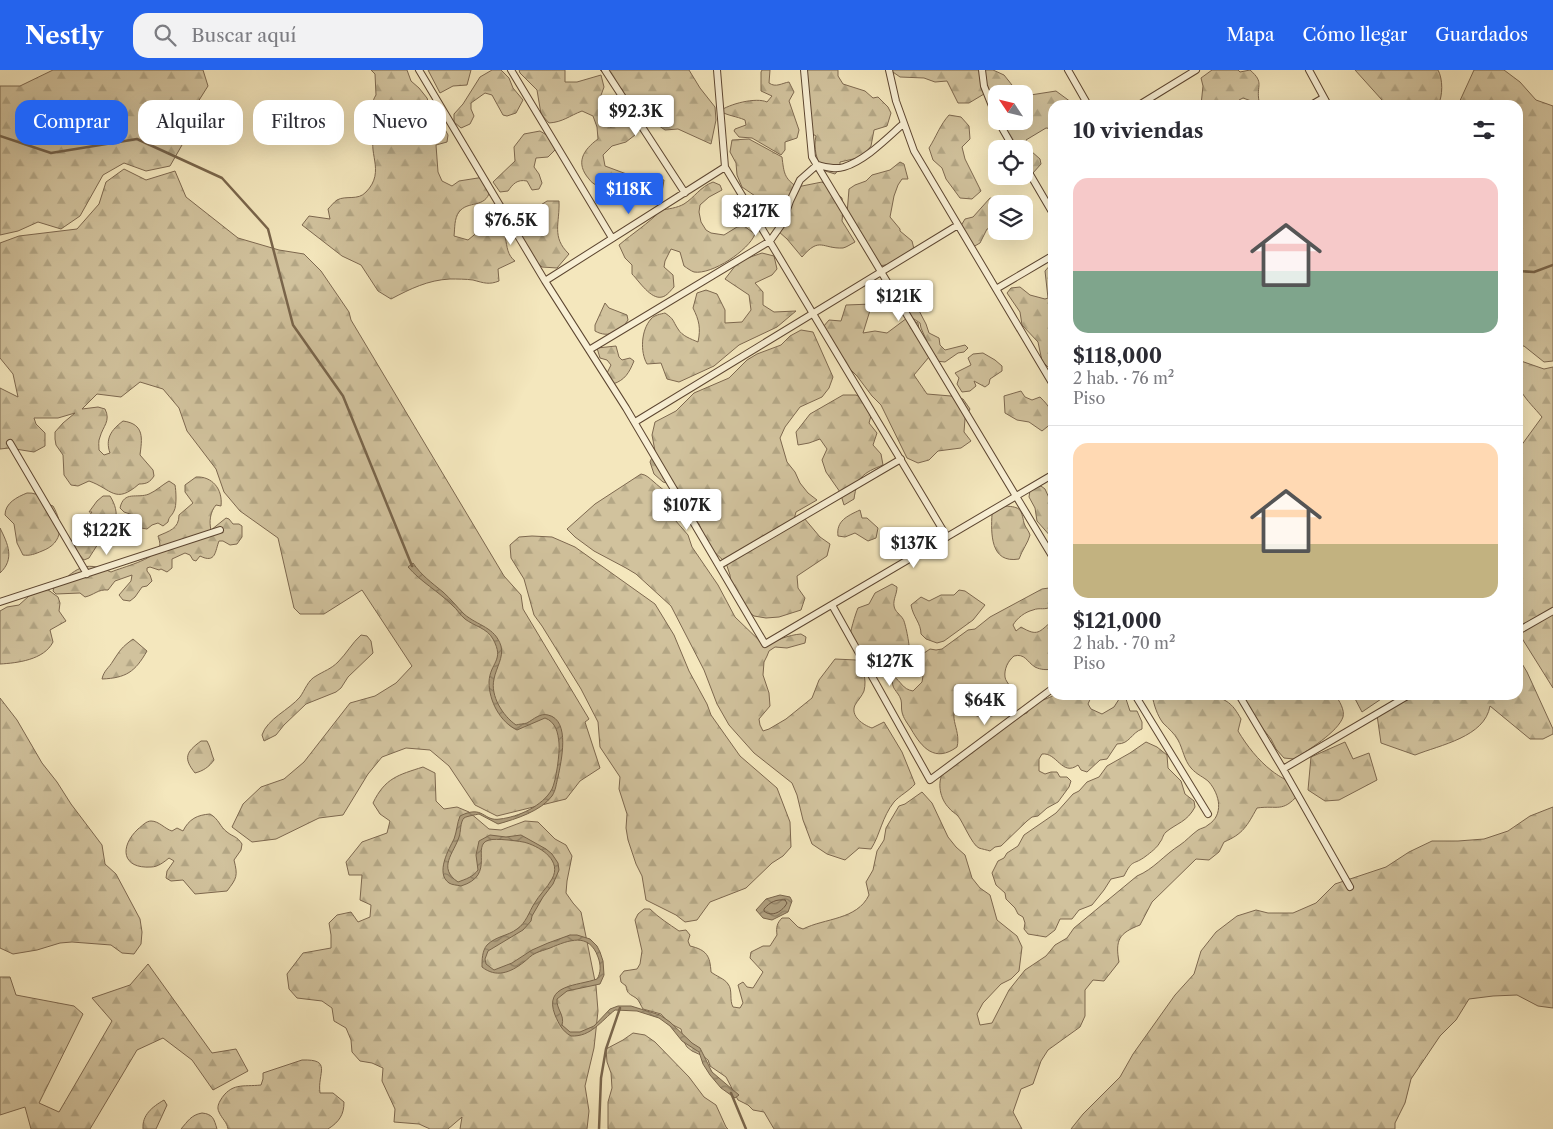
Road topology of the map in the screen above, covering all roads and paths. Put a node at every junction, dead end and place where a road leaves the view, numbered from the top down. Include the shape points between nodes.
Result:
1 (419, 70) edge
2 (511, 70) edge
3 (605, 70) edge
4 (717, 70) edge
5 (804, 70) edge
6 (888, 70) edge
7 (982, 70) edge
8 (1068, 70) edge
9 (1196, 70) edge
10 (1308, 70) edge
11 (988, 96) edge
12 (1323, 98) joint
13 (1085, 100) edge
14 (1147, 100) edge
15 (1320, 100) edge
16 (903, 124) junction
17 (816, 165) junction
18 (725, 167) junction
19 (1033, 179) edge
20 (685, 192) junction
21 (1048, 205) edge
22 (958, 225) junction
23 (612, 238) junction
24 (770, 242) junction
25 (1048, 258) edge
26 (881, 272) junction
27 (545, 281) junction
28 (996, 289) junction
29 (813, 314) junction
30 (589, 350) junction
31 (1048, 376) edge
32 (635, 422) junction
33 (10, 444) dead end
34 (901, 459) junction
35 (1048, 477) edge
36 (1018, 495) junction
37 (220, 530) dead end
38 (948, 537) junction
39 (1048, 549) edge
40 (720, 565) junction
41 (87, 574) junction
42 (0, 602) edge
43 (832, 605) junction
44 (1553, 611) edge
45 (1523, 629) edge
46 (1048, 692) edge
47 (1138, 700) edge
48 (1242, 700) edge
49 (1400, 700) edge
50 (1283, 769) junction
51 (1208, 814) dead end
52 (1350, 887) dead end

1 - 27 street
2 - 23 street
3 - 20 street
4 - 18 street
5 - 17 street via 808,130
6 - 16 street
7 - 11 street
8 - 13 street
9 - 14 street
10 - 12 street
12 - 15 street
16 - 17 street via 861,159 844,167
16 - 22 street via 914,151
17 - 24 street via 800,180 782,224
17 - 26 street
18 - 20 street
18 - 24 street
19 - 21 street
20 - 23 street
22 - 26 street
22 - 28 street
23 - 27 street
24 - 29 street
24 - 30 street
25 - 28 street
26 - 29 street
26 - 36 street
27 - 30 street
28 - 31 street
29 - 32 street
29 - 34 street
30 - 32 street
32 - 40 street
33 - 41 street
34 - 38 street
34 - 40 street
35 - 36 street
36 - 38 street
36 - 39 street
37 - 41 street
38 - 43 street
40 - 43 street via 765,644
41 - 42 street
43 - 46 street via 930,780
44 - 45 street
47 - 51 street
48 - 50 street
49 - 50 street
50 - 52 street

